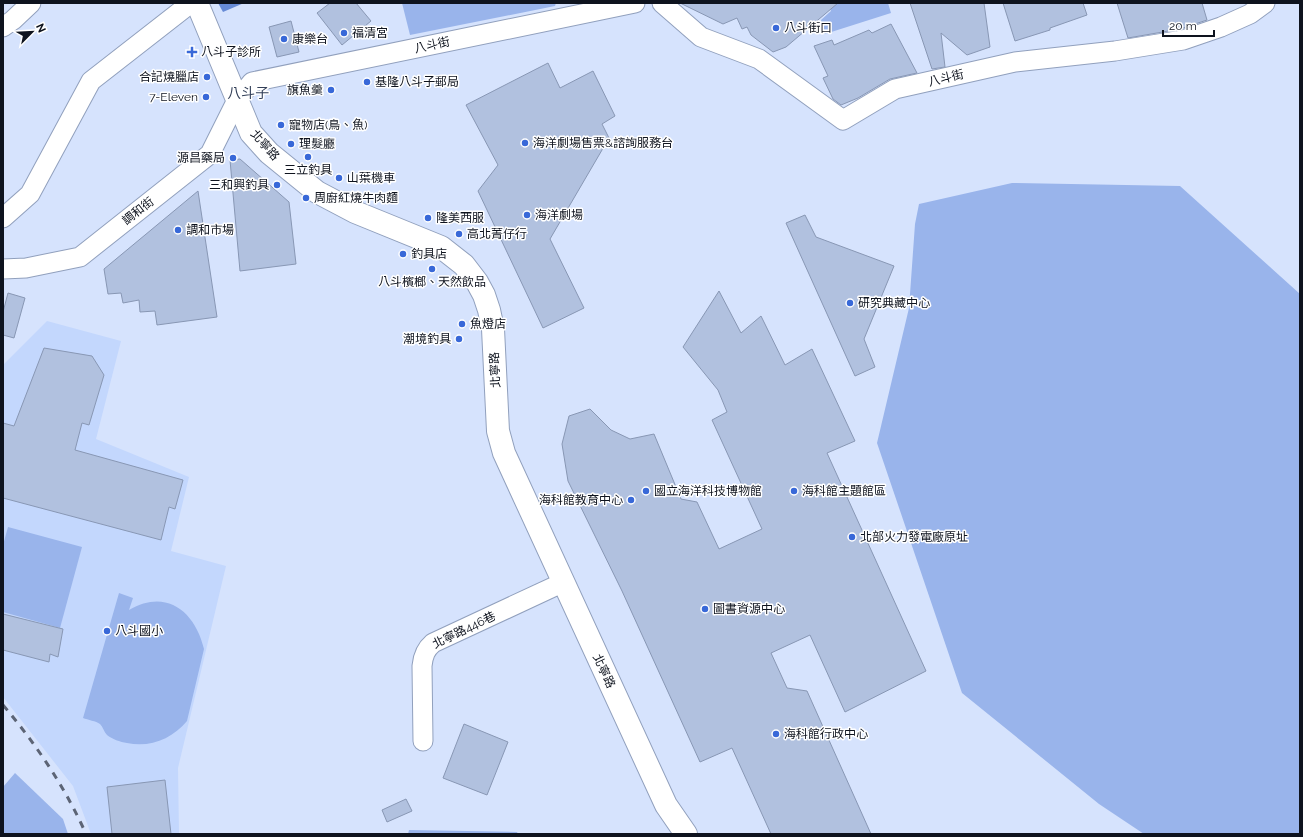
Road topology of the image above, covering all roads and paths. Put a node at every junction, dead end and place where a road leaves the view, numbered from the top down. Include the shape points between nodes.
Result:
1 (31, 3) edge
2 (191, 3) edge
3 (197, 3) edge
4 (635, 3) edge
5 (662, 3) edge
6 (1265, 3) edge
7 (3, 27) edge
8 (237, 100) junction
9 (3, 218) edge
10 (3, 269) edge
11 (564, 582) junction
12 (423, 741) dead end
13 (686, 834) edge

1 - 7 street
2 - 9 street via 91,81 30,194
3 - 8 main road, 北寧路
4 - 8 street, 八斗街 via 252,82
5 - 6 street, 八斗街 via 701,37 759,59 843,120 895,89 1015,62 1115,51 1183,40 1250,14
8 - 10 street, 調和街 via 210,154 80,257 26,268
8 - 11 main road, 北寧路 via 251,133 269,154 317,192 355,212 441,247 464,265 477,282 484,295 493,329 498,431 504,453
11 - 12 street, 北寧路446巷 via 426,649 422,658
11 - 13 main road, 北寧路 via 666,805

